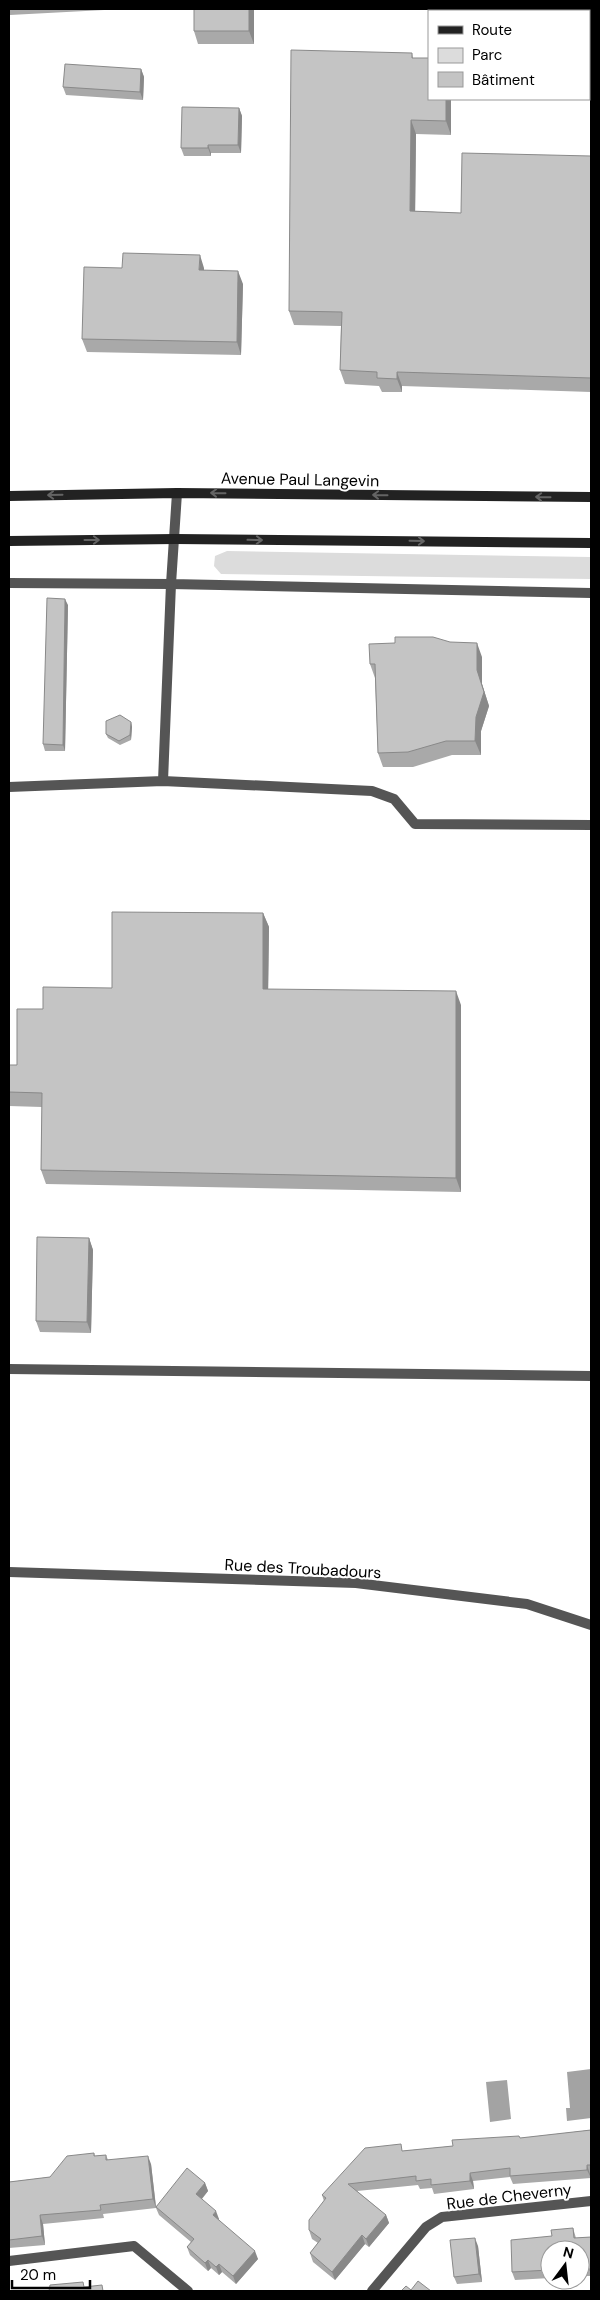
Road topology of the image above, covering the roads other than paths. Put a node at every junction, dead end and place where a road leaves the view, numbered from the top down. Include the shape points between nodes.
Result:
1 (177, 493) junction
2 (9, 496) edge
3 (591, 497) edge
4 (175, 539) junction
5 (9, 540) edge
6 (591, 543) edge
7 (9, 583) edge
8 (171, 584) junction
9 (591, 593) edge
10 (163, 782) junction
11 (9, 787) edge
12 (591, 825) edge
13 (9, 1369) edge
14 (591, 1376) edge
15 (9, 1572) edge
16 (591, 1625) edge
17 (591, 2201) edge
18 (9, 2262) edge
19 (188, 2291) edge
20 (372, 2291) edge

1 -> 2 main road, Avenue Paul Langevin
3 -> 1 main road, Avenue Paul Langevin
1 - 4 street
5 -> 4 main road
4 -> 6 main road
4 - 8 street
7 - 8 street
8 - 9 street
8 - 10 street
10 - 11 street
10 - 12 street via 372,792 394,800 415,824
13 - 14 street
15 - 16 street, Rue des Troubadours via 356,1583 527,1604
17 - 20 street, Rue de Cheverny via 442,2217 426,2227
18 - 19 street via 134,2246

